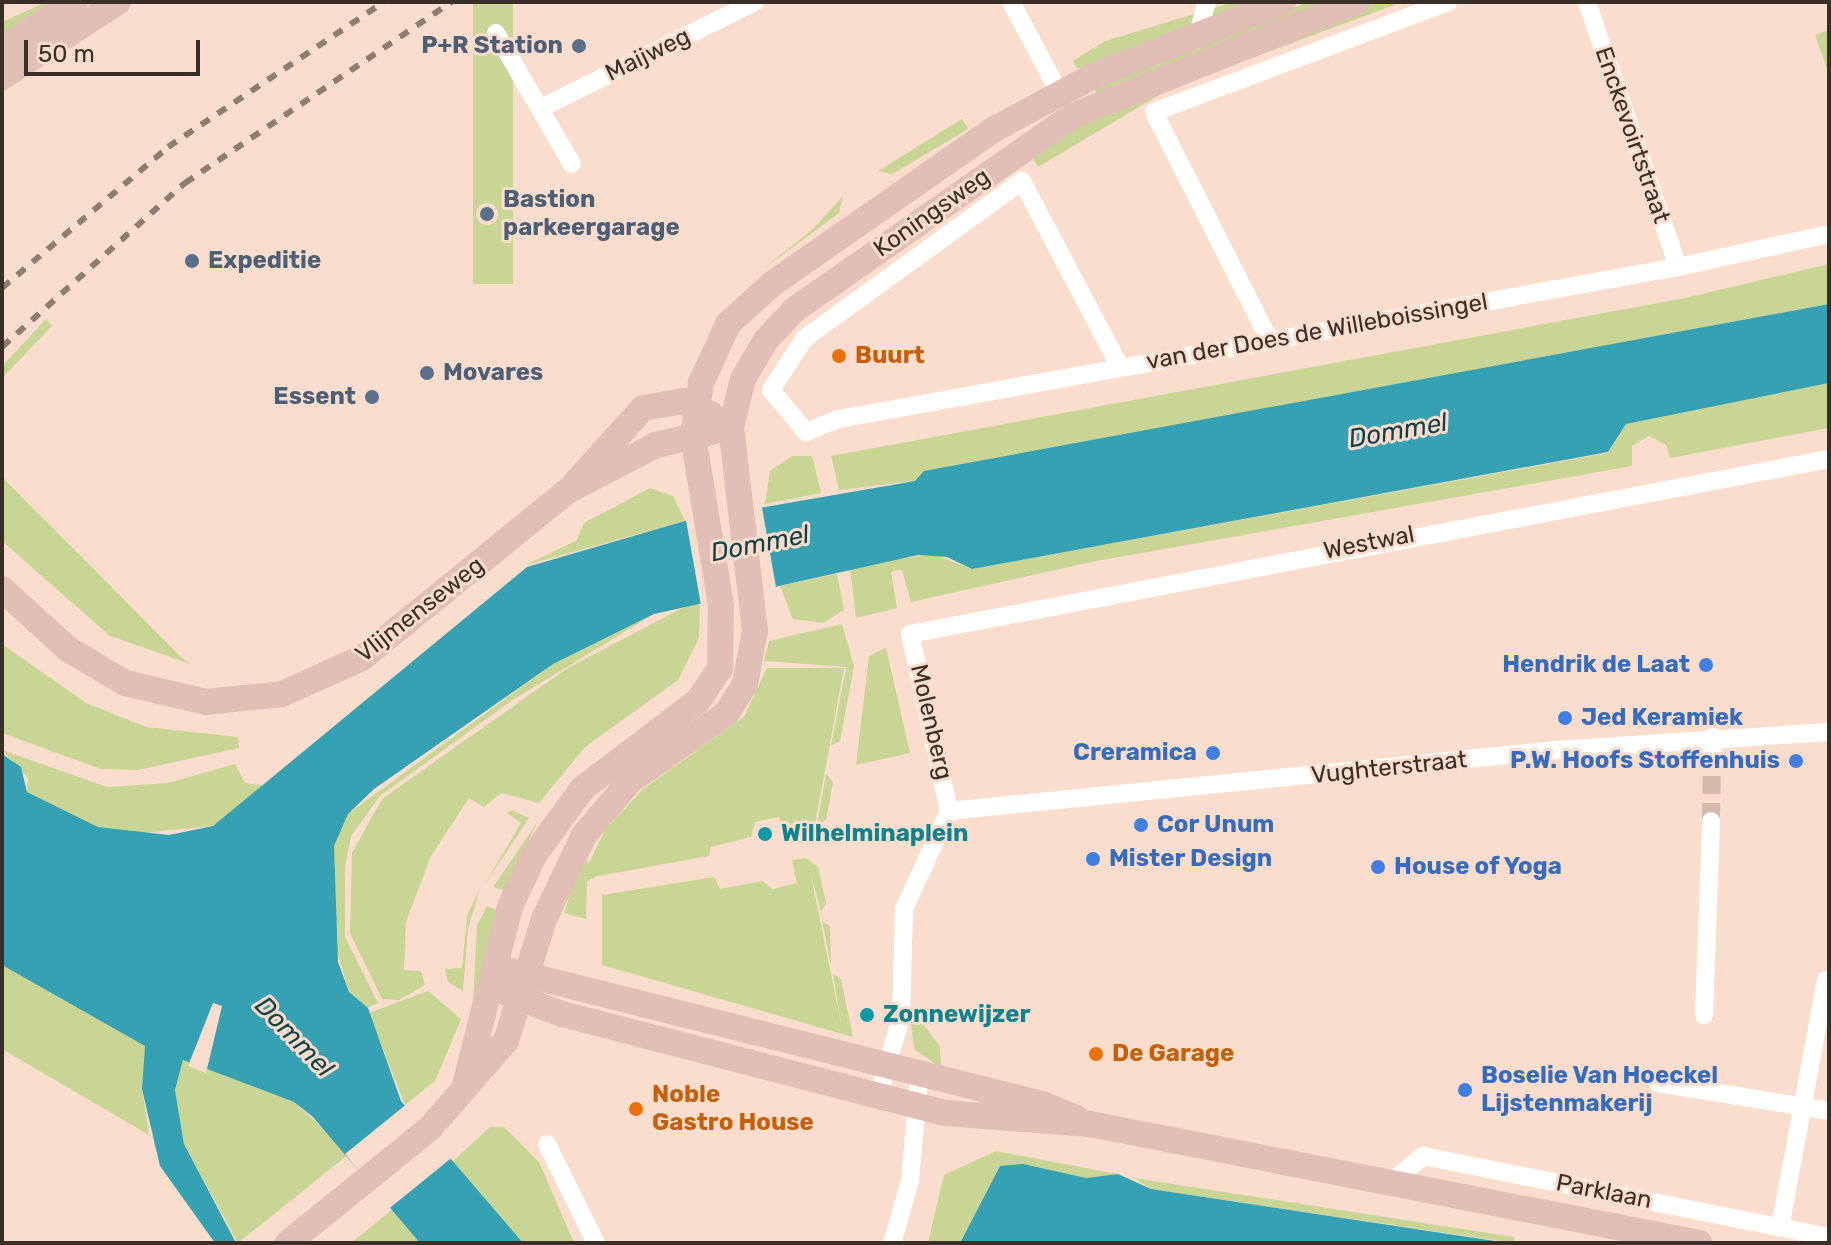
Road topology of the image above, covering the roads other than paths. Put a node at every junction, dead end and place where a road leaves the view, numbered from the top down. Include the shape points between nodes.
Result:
1 (75, 2) edge
2 (118, 2) edge
3 (755, 2) edge
4 (1011, 2) edge
5 (1207, 2) edge
6 (1283, 2) edge
7 (1357, 2) edge
8 (1448, 2) edge
9 (1587, 2) edge
10 (496, 33) dead end
11 (1198, 33) junction
12 (2, 48) edge
13 (2, 77) edge
14 (1059, 92) junction
15 (541, 108) junction
16 (1072, 116) junction
17 (572, 164) dead end
18 (1829, 234) edge
19 (1678, 267) junction
20 (1270, 341) junction
21 (1120, 367) junction
22 (696, 404) junction
23 (731, 427) junction
24 (806, 432) joint
25 (693, 435) junction
26 (1829, 459) edge
27 (569, 490) junction
28 (2, 589) edge
29 (910, 634) joint
30 (1829, 732) edge
31 (1713, 737) junction
32 (1712, 759) tunnel mouth
33 (949, 811) junction
34 (1711, 821) tunnel mouth
35 (529, 970) junction
36 (494, 977) junction
37 (1826, 980) dead end
38 (521, 1003) junction
39 (1704, 1015) dead end
40 (885, 1069) junction
41 (919, 1078) junction
42 (1658, 1083) dead end
43 (464, 1088) junction
44 (878, 1096) junction
45 (915, 1106) junction
46 (1806, 1106) junction
47 (1829, 1111) edge
48 (1090, 1124) junction
49 (547, 1144) dead end
50 (1390, 1183) junction
51 (1780, 1228) junction
52 (1829, 1237) edge
53 (288, 1243) edge
54 (596, 1243) edge
55 (892, 1243) edge
56 (1699, 1243) edge

1 - 12 street
2 - 13 street
3 - 15 street, Maijweg
4 - 14 street
5 - 11 street
6 - 11 street, Koningsweg
7 - 16 street, Koningsweg
8 - 20 street via 1154,112
9 - 19 street, Enckevoirtstraat
10 - 15 street
11 - 14 street, Koningsweg
14 - 16 street
14 - 22 street, Koningsweg via 952,156 772,284 720,335
15 - 17 street
16 - 23 street, Koningsweg via 794,310 750,365
18 - 19 street, van der Does de Willeboissingel
19 - 20 street, van der Does de Willeboissingel
20 - 21 street, van der Does de Willeboissingel
21 - 24 street, van der Does de Willeboissingel via 839,419
21 - 24 street, Koningsweg via 1022,181 805,338 771,390
22 - 23 street
22 - 25 street, Koningsweg
22 - 27 street, Vlijmenseweg via 658,402 636,412
23 - 25 street, Vlijmenseweg
23 - 35 street, Koningsweg via 754,652 734,704 604,808 565,869
25 - 27 street, Vlijmenseweg via 656,445
25 - 36 street, Koningsweg via 724,647 710,686 612,760 558,819 510,907
26 - 29 street, Westwal
27 - 28 street, Vlijmenseweg via 362,658 282,694 206,702 125,683 68,649
29 - 33 street, Molenberg
30 - 31 street, Vughterstraat
31 - 32 street
31 - 33 street, Vughterstraat
33 - 40 street via 904,909 901,1018
34 - 39 street
35 - 36 street
35 - 38 street
35 - 40 street
36 - 38 street
36 - 43 street
37 - 46 street
38 - 43 street via 506,1041
38 - 44 street
40 - 41 street
40 - 44 street
41 - 45 street
41 - 48 street via 1042,1104
42 - 46 street
43 - 53 street via 430,1128
44 - 45 street
45 - 48 street
45 - 55 street via 910,1181
46 - 47 street
46 - 51 street
48 - 50 street, Parklaan
49 - 54 street
50 - 51 street, Parklaan via 1423,1156
50 - 56 street, Parklaan
51 - 52 street, Parklaan

